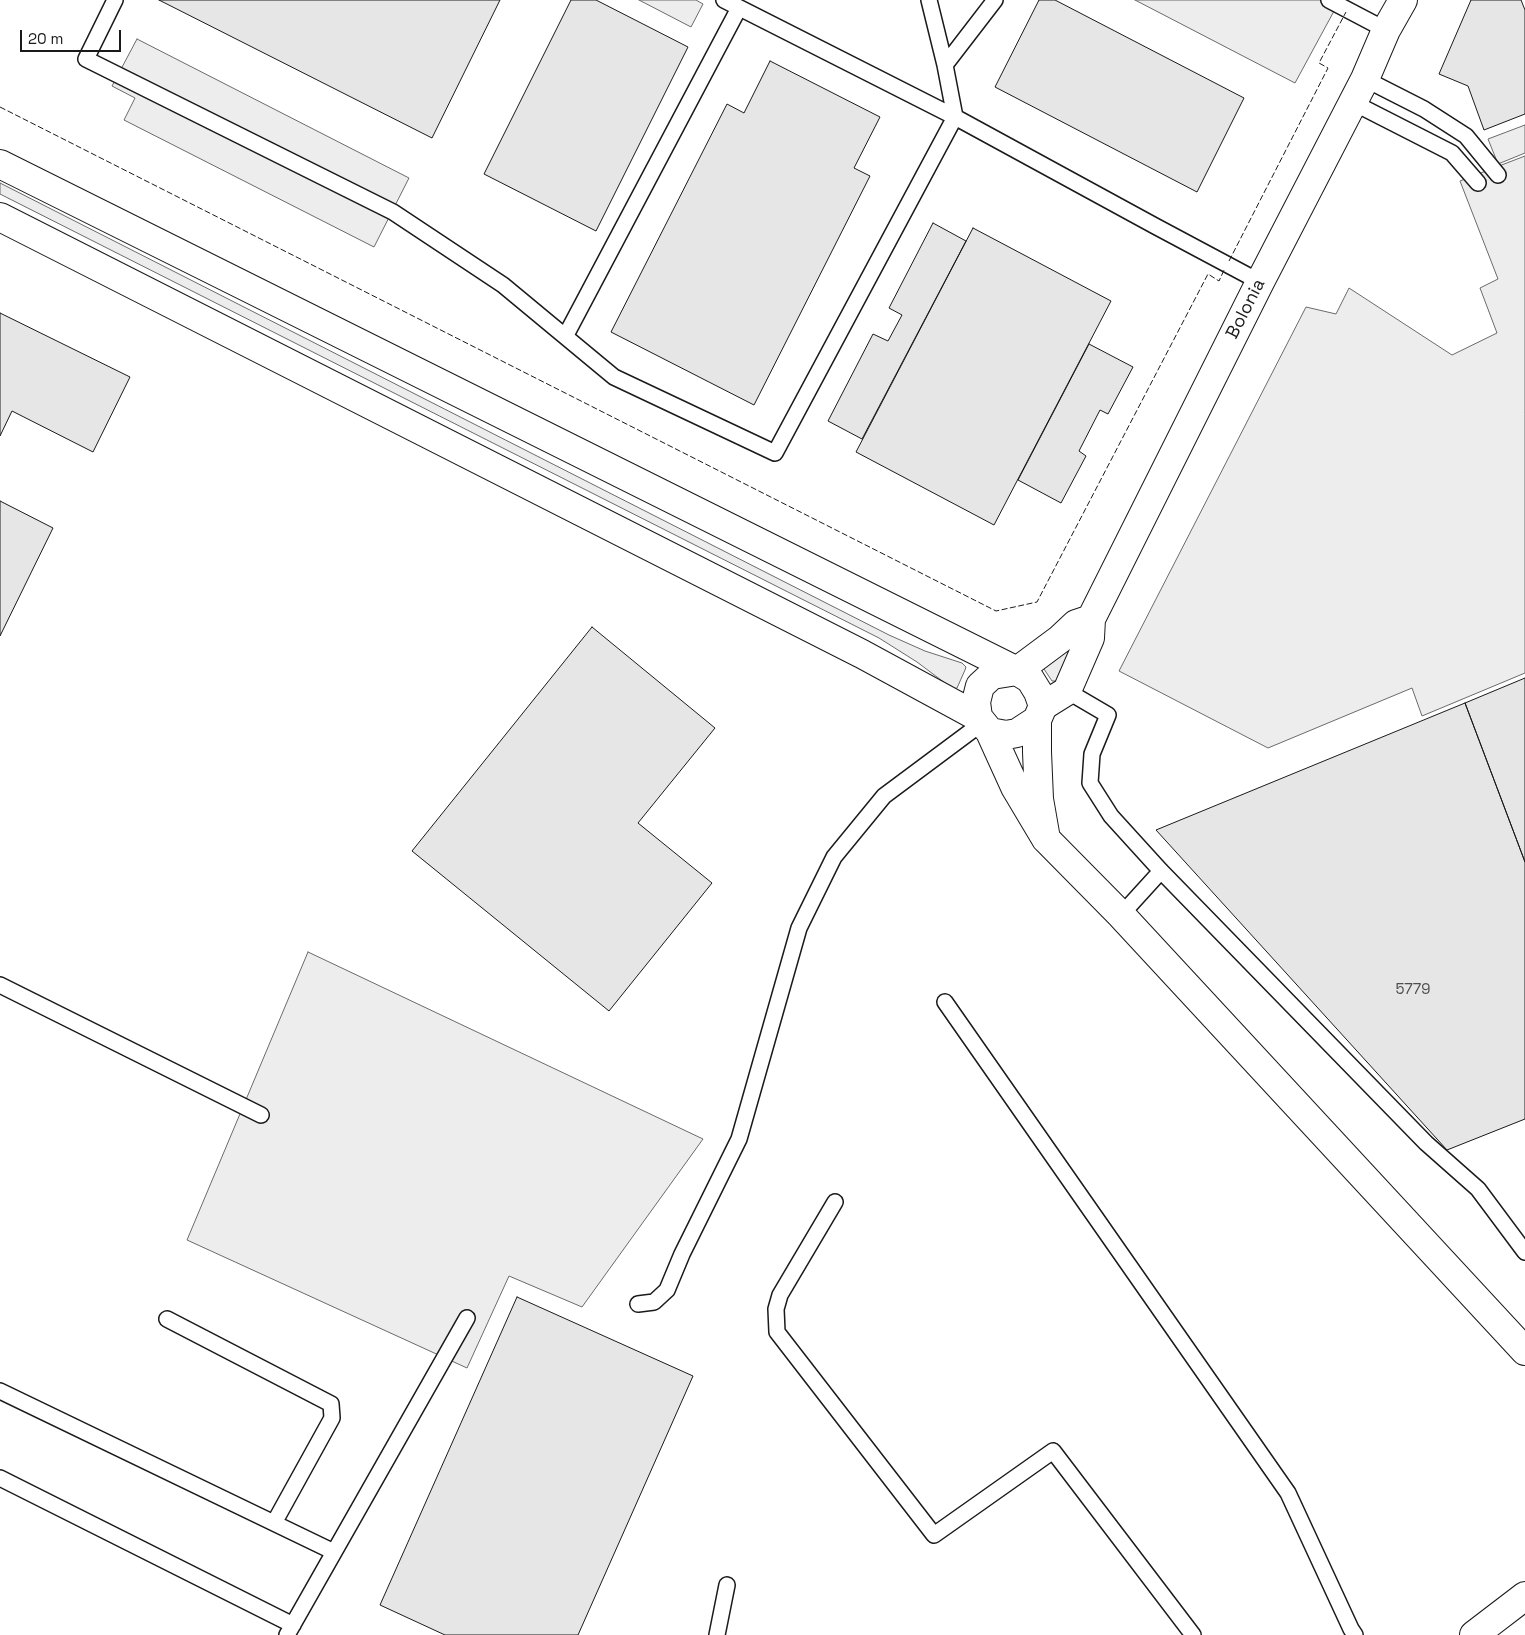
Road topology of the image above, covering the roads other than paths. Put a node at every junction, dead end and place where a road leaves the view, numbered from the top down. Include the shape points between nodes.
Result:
1 (115, 0) edge
2 (724, 0) edge
3 (929, 0) edge
4 (995, 0) edge
5 (1329, 0) edge
6 (1403, 0) edge
7 (739, 8) junction
8 (1386, 30) junction
9 (945, 65) junction
10 (1365, 78) junction
11 (1352, 102) junction
12 (955, 117) junction
13 (0, 164) edge
14 (1498, 175) dead end
15 (1478, 183) dead end
16 (0, 217) edge
17 (1260, 282) junction
18 (566, 335) junction
19 (1091, 619) junction
20 (1017, 671) junction
21 (1067, 691) junction
22 (1040, 713) junction
23 (983, 724) junction
24 (1046, 839) junction
25 (1162, 871) junction
26 (1122, 915) junction
27 (0, 985) edge
28 (945, 1002) dead end
29 (261, 1115) dead end
30 (835, 1202) dead end
31 (1525, 1252) edge
32 (638, 1304) dead end
33 (467, 1318) dead end
34 (167, 1319) dead end
35 (1525, 1351) edge
36 (0, 1392) edge
37 (0, 1478) edge
38 (274, 1523) junction
39 (334, 1552) junction
40 (727, 1585) dead end
41 (1525, 1596) edge
42 (290, 1630) edge
43 (717, 1635) edge
44 (1193, 1635) edge
45 (1355, 1635) edge
46 (1474, 1635) edge

1 - 18 lane via 86,58 393,212 503,285
2 - 7 lane
3 - 9 lane
4 - 9 lane
5 - 8 lane
6 - 8 street, Bolonia
7 - 12 lane
7 - 18 lane
8 - 10 street, Bolonia
9 - 12 lane
10 - 11 street, Bolonia
10 - 14 lane via 1466,136
11 - 15 lane via 1452,154
11 - 17 street, Bolonia
12 - 17 lane
12 - 18 lane via 775,453 614,377
13 - 20 street
16 - 23 street via 862,654
17 - 19 street, Bolonia
19 - 20 street via 1076,624
19 - 21 street, Bolonia via 1090,638
20 - 22 street via 1030,680 1038,692
20 - 23 street via 992,675 980,686 976,702
21 - 22 street
21 - 25 lane via 1108,714 1092,754 1090,782 1111,816
22 - 23 street via 1017,733 1006,735
22 - 24 street via 1039,799
23 - 24 street
23 - 32 lane via 884,796 834,857 799,928 739,1139 667,1290 654,1302
24 - 26 street
25 - 26 lane
25 - 31 lane via 1426,1143 1478,1189
26 - 35 street
27 - 29 lane
28 - 45 lane via 1288,1493
30 - 44 lane via 780,1295 776,1309 777,1332 934,1535 1053,1451
33 - 39 lane
34 - 38 lane via 331,1404 332,1418
36 - 38 lane
37 - 42 lane
38 - 39 lane
39 - 42 lane
40 - 43 lane
41 - 46 street

